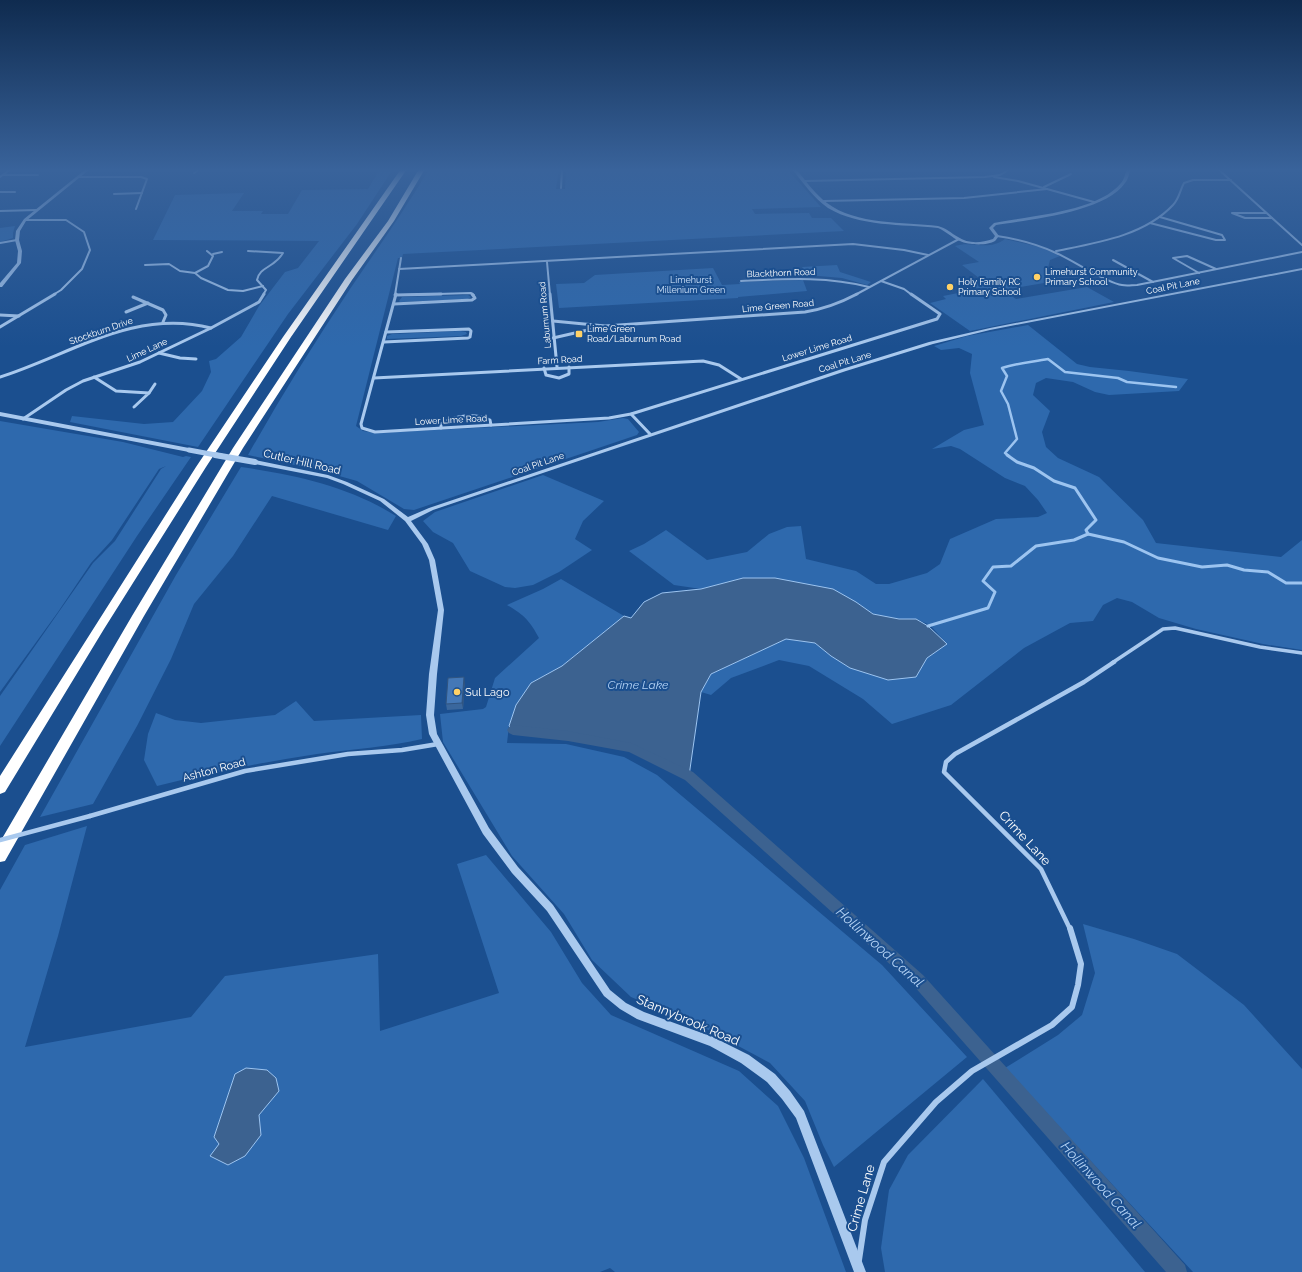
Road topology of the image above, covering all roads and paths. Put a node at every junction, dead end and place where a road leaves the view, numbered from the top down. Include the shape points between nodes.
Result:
1 (20, 228) edge
2 (79, 228) edge
3 (363, 228) edge
4 (386, 228) edge
5 (942, 228) edge
6 (991, 228) edge
7 (1137, 228) edge
8 (1173, 228) edge
9 (1199, 228) edge
10 (1284, 228) edge
11 (997, 236) junction
12 (959, 239) junction
13 (17, 240) junction
14 (0, 243) edge
15 (1302, 245) edge
16 (258, 248) dead end
17 (286, 250) dead end
18 (207, 251) dead end
19 (248, 251) dead end
20 (252, 251) junction
21 (1056, 251) junction
22 (222, 252) dead end
23 (1302, 252) edge
24 (283, 253) junction
25 (213, 254) junction
26 (928, 255) junction
27 (401, 258) dead end
28 (1113, 260) dead end
29 (547, 262) junction
30 (145, 265) dead end
31 (399, 269) junction
32 (1216, 270) junction
33 (1302, 270) edge
34 (195, 272) junction
35 (1199, 273) junction
36 (741, 281) dead end
37 (881, 281) junction
38 (1153, 282) junction
39 (0, 286) edge
40 (263, 286) junction
41 (869, 287) junction
42 (395, 295) junction
43 (134, 297) dead end
44 (148, 304) junction
45 (394, 304) junction
46 (126, 312) dead end
47 (0, 314) edge
48 (19, 316) junction
49 (553, 321) junction
50 (162, 322) junction
51 (606, 326) junction
52 (0, 327) edge
53 (211, 328) junction
54 (386, 332) junction
55 (553, 338) junction
56 (384, 342) junction
57 (159, 352) junction
58 (193, 354) dead end
59 (189, 359) junction
60 (196, 359) dead end
61 (557, 367) junction
62 (569, 367) junction
63 (544, 368) junction
64 (94, 377) junction
65 (0, 378) edge
66 (374, 378) junction
67 (741, 379) junction
68 (155, 384) dead end
69 (149, 393) junction
70 (134, 407) dead end
71 (0, 414) edge
72 (631, 414) junction
73 (23, 419) junction
74 (491, 425) junction
75 (441, 428) junction
76 (650, 434) junction
77 (407, 520) junction
78 (1302, 653) edge
79 (438, 744) junction
80 (0, 788) edge
81 (0, 840) edge
82 (0, 856) edge
83 (859, 1269) edge

1 - 13 street
2 - 48 street via 84,232 90,250 82,270 61,290
3 - 80 highway via 211,451 103,618
4 - 82 highway via 344,286 238,448
5 - 12 street
6 - 11 street
7 - 21 street via 1102,241
8 - 9 street via 1225,240 1222,235
10 - 15 street
11 - 12 street via 987,243
11 - 21 street
12 - 26 street, Lime Green Road
13 - 14 street
13 - 39 street via 20,251 19,263
16 - 20 street
17 - 24 street
18 - 25 street
19 - 20 street
20 - 24 street
21 - 38 street via 1111,282 1137,285
22 - 25 street
23 - 32 street
24 - 40 street via 258,275 257,280
25 - 34 street via 208,266
26 - 29 street via 853,244
26 - 37 street, Lime Green Road
27 - 31 street, Lower Lime Road
28 - 38 street
29 - 31 street
29 - 49 street, Laburnum Road
30 - 34 street via 166,264 180,271
31 - 42 street, Lower Lime Road
32 - 35 street
32 - 35 street via 1187,256 1174,258
33 - 76 street, Coal Pit Lane via 963,335 820,378
34 - 40 street via 201,278 228,290
35 - 38 street
36 - 41 street, Blackthorn Road via 811,277
37 - 41 street, Lime Green Road
37 - 67 street, Lower Lime Road via 904,289 940,314 937,320
40 - 53 street, Lime Lane via 266,292 259,302
41 - 51 street, Lime Green Road via 842,302 820,310
42 - 45 street, Lower Lime Road
42 - 45 street via 471,293 475,298
43 - 44 street
44 - 46 street
44 - 50 street via 163,310 166,315
45 - 54 street, Lower Lime Road
47 - 48 street
48 - 52 street
49 - 51 street, Lime Green Road
49 - 55 street, Laburnum Road
50 - 53 street, Stockburn Drive via 195,323
50 - 65 street, Stockburn Drive via 120,331
51 - 55 street, Lime Green Road
53 - 57 street, Lime Lane
54 - 56 street, Lower Lime Road
54 - 56 street via 469,329 470,337
55 - 61 street, Laburnum Road
56 - 66 street, Lower Lime Road
57 - 59 street
57 - 64 street, Lime Lane via 131,366
58 - 59 street
59 - 60 street
61 - 62 street, Farm Road
61 - 63 street, Farm Road
62 - 63 street via 569,374 559,378 546,376
62 - 67 street, Farm Road via 703,361 722,365
63 - 66 street, Farm Road
64 - 69 street via 116,391
64 - 73 street, Lime Lane via 66,390
66 - 75 street, Lower Lime Road via 362,428 375,432
67 - 72 street, Lower Lime Road
68 - 69 street
69 - 70 street
71 - 73 street, Cutler Hill Road
72 - 74 street, Lower Lime Road via 609,418
72 - 76 street
73 - 77 street, Cutler Hill Road, bridge via 328,477 382,500
74 - 75 street, Lower Lime Road
74 - 75 street via 490,420 481,416 452,417 441,424
76 - 77 street, Coal Pit Lane via 431,509
77 - 79 street, Cutler Hill Road via 425,544 438,581 441,610 430,715
78 - 83 street, Crime Lane via 1260,647 1175,628 1163,629 1084,682 955,754 946,762 944,772 1041,869 1068,922 1081,964 1078,985 1072,1007 1057,1021 972,1071 936,1102 884,1162 865,1220
79 - 81 street, Ashton Road, bridge via 348,754 245,771
79 - 83 street, Stannybrook Road via 486,831 515,870 550,908 608,993 623,1006 641,1016 713,1042 745,1059 771,1078 786,1095 800,1115

